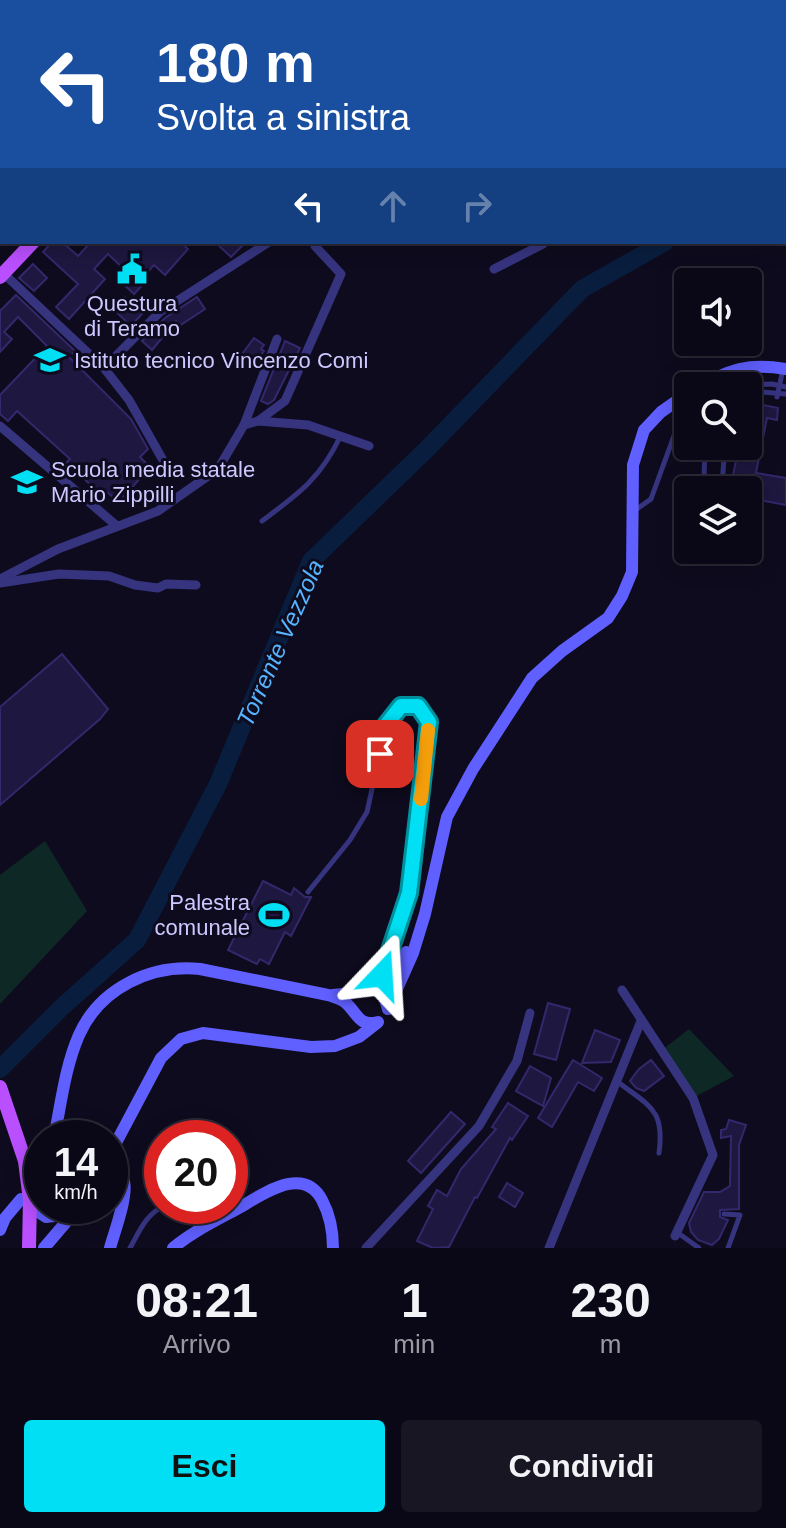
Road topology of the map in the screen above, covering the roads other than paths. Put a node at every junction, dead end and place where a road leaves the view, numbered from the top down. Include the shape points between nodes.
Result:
1 (31, 244) edge
2 (266, 244) edge
3 (543, 244) dead end
4 (315, 246) dead end
5 (494, 269) dead end
6 (1, 273) edge
7 (277, 339) dead end
8 (104, 368) junction
9 (785, 368) edge
10 (727, 372) edge
11 (780, 390) edge
12 (786, 394) edge
13 (674, 403) edge
14 (258, 421) junction
15 (244, 425) junction
16 (0, 426) edge
17 (340, 436) junction
18 (674, 436) edge
19 (369, 446) dead end
20 (705, 460) edge
21 (724, 460) edge
22 (164, 462) dead end
23 (633, 511) junction
24 (262, 521) dead end
25 (117, 526) junction
26 (0, 581) edge
27 (196, 585) dead end
28 (308, 892) dead end
29 (425, 914) junction
30 (372, 987) junction
31 (622, 990) dead end
32 (328, 995) junction
33 (388, 1009) junction
34 (530, 1013) dead end
35 (355, 1015) junction
36 (641, 1021) junction
37 (378, 1022) junction
38 (347, 1042) junction
39 (618, 1082) junction
40 (0, 1087) edge
41 (58, 1120) edge
42 (128, 1120) edge
43 (659, 1153) dead end
44 (24, 1158) edge
45 (24, 1201) edge
46 (724, 1214) dead end
47 (144, 1222) edge
48 (28, 1224) edge
49 (64, 1224) edge
50 (116, 1224) edge
51 (0, 1230) edge
52 (676, 1234) joint
53 (29, 1248) edge
54 (44, 1248) edge
55 (110, 1248) edge
56 (130, 1248) edge
57 (173, 1248) edge
58 (333, 1248) edge
59 (366, 1248) edge
60 (549, 1248) edge
61 (699, 1248) edge
62 (728, 1248) edge

1 - 6 main road
2 - 8 street via 160,312
3 - 5 street
4 - 14 street via 341,274 285,401
6 - 8 street
7 - 15 street
8 - 22 street
9 - 10 street
9 - 11 lane
11 - 12 lane
13 - 23 street via 644,430 633,465
14 - 15 street
14 - 17 street via 308,425
15 - 25 street via 218,469 158,511
16 - 25 street
17 - 19 street
17 - 24 lane via 327,465
18 - 23 lane via 651,499
20 - 21 lane via 704,479 722,484
23 - 29 street via 632,572 622,596 608,618 532,678 473,769 447,817
25 - 26 street via 58,549
26 - 27 street via 59,574 109,576 158,588
28 - 30 lane via 367,812 386,725 401,706 418,706 429,722 409,893 382,975
29 - 30 street via 390,978
29 - 33 street
30 - 32 street
30 - 33 street via 386,998
30 - 35 street via 353,1000
31 - 36 street
32 - 35 street
32 - 41 street via 179,967 124,984 96,1008 79,1034
33 - 37 street
34 - 59 street via 517,1061 479,1126
35 - 37 street via 367,1024
35 - 38 street
36 - 39 street
36 - 52 street via 693,1098 713,1155
37 - 38 street
38 - 42 street via 311,1047 203,1033 181,1039 161,1058
39 - 43 lane via 655,1111 662,1129
39 - 60 street
40 - 44 main road, bridge
45 - 51 street
46 - 62 lane via 740,1215
47 - 56 lane
48 - 53 main road
49 - 54 street
50 - 55 street
52 - 61 lane
57 - 58 street via 276,1188 302,1183 318,1192 325,1205

